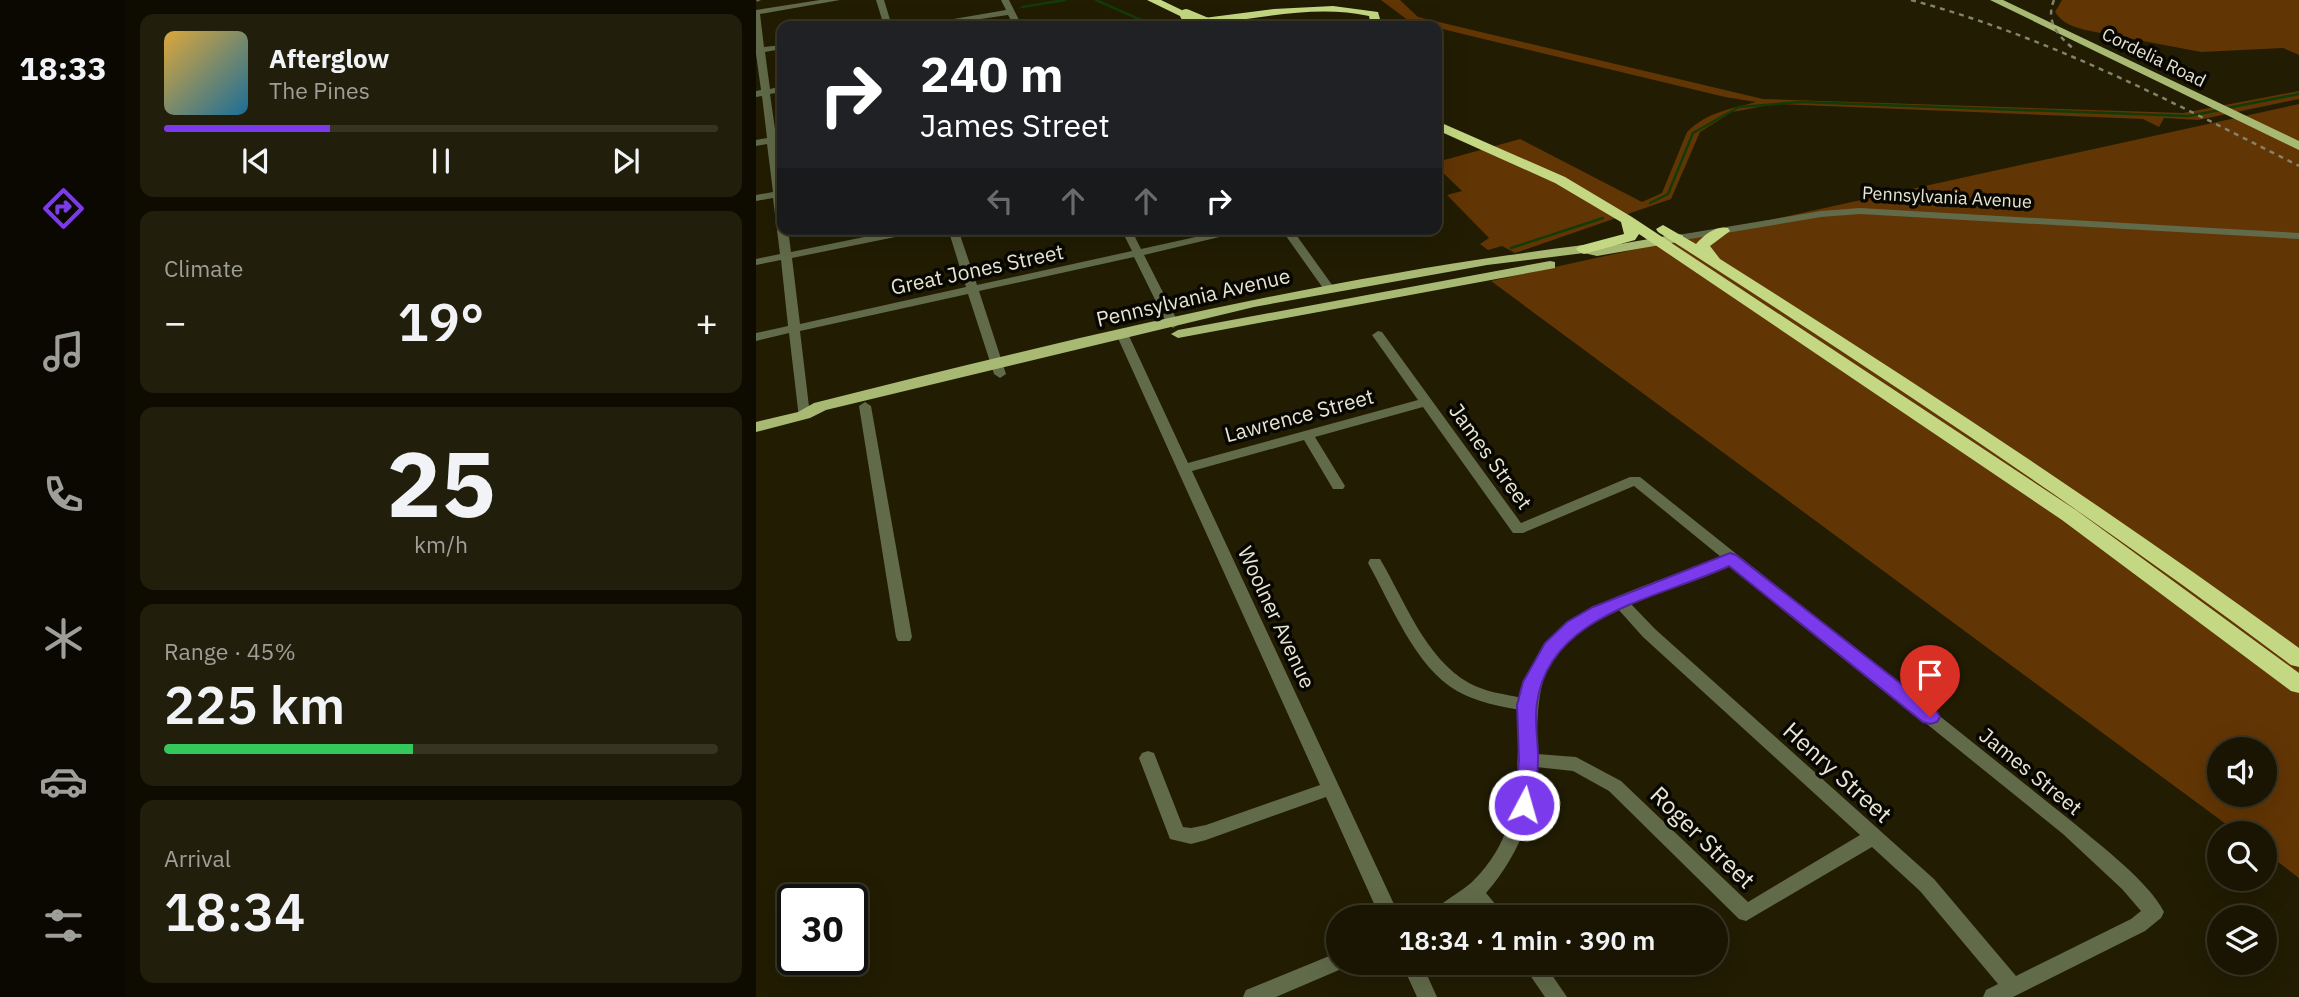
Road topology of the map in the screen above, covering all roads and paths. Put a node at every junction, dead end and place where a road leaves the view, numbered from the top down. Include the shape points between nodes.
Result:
1 (836, 0) edge
2 (880, 0) edge
3 (1005, 0) edge
4 (1143, 0) edge
5 (1152, 0) edge
6 (1168, 0) edge
7 (1995, 0) edge
8 (1342, 3) junction
9 (1011, 12) junction
10 (756, 13) edge
11 (1188, 18) edge
12 (886, 21) edge
13 (950, 21) edge
14 (1016, 21) edge
15 (1196, 21) edge
16 (1370, 21) edge
17 (1377, 21) edge
18 (777, 48) edge
19 (758, 51) edge
20 (761, 93) edge
21 (1442, 113) edge
22 (1442, 119) edge
23 (1442, 127) edge
24 (777, 139) edge
25 (756, 142) edge
26 (1499, 145) junction
27 (2299, 146) edge
28 (777, 194) edge
29 (756, 198) edge
30 (1627, 220) junction
31 (1723, 231) junction
32 (784, 235) edge
33 (890, 235) edge
34 (955, 235) edge
35 (1129, 235) edge
36 (1220, 235) edge
37 (1290, 235) edge
38 (2299, 236) edge
39 (1669, 240) junction
40 (1590, 251) junction
41 (1138, 253) junction
42 (786, 256) junction
43 (756, 262) edge
44 (1715, 262) junction
45 (1329, 289) junction
46 (973, 290) junction
47 (1173, 324) junction
48 (795, 329) junction
49 (1378, 335) dead end
50 (756, 337) edge
51 (1124, 340) junction
52 (998, 369) junction
53 (1426, 402) junction
54 (865, 407) junction
55 (804, 415) junction
56 (756, 427) edge
57 (1307, 434) junction
58 (1184, 469) junction
59 (1338, 486) dead end
60 (1730, 559) junction
61 (1375, 563) dead end
62 (1621, 603) junction
63 (904, 637) dead end
64 (2299, 659) edge
65 (2299, 685) edge
66 (1527, 705) junction
67 (1149, 758) dead end
68 (1528, 760) junction
69 (1331, 788) junction
70 (1873, 836) junction
71 (1473, 891) junction
72 (1385, 905) edge
73 (1454, 905) edge
74 (1485, 905) edge
75 (1326, 966) edge
76 (1417, 975) edge
77 (1541, 975) edge
78 (2013, 987) junction
79 (1253, 997) edge
80 (1427, 997) edge
81 (1557, 997) edge
82 (1993, 997) edge

1 - 10 street
2 - 12 street
3 - 9 street
4 - 11 highway
5 - 11 highway
6 - 11 highway
7 - 27 main road, Cordelia Road
8 - 15 highway via 1313,2
8 - 16 highway via 1366,12
8 - 17 highway via 1371,11
9 - 13 street
9 - 14 street
10 - 19 street
18 - 19 street
19 - 20 street
20 - 24 street
21 - 26 highway
22 - 26 highway
23 - 30 highway via 1560,180
24 - 25 street
26 - 39 highway via 1591,186
28 - 29 street
30 - 39 highway
30 - 40 highway via 1630,237
31 - 38 street, Pennsylvania Avenue via 1860,211
31 - 39 street, Pennsylvania Avenue
31 - 44 highway via 1702,246
32 - 42 street
33 - 42 street
34 - 46 street
35 - 41 street
36 - 41 street, Great Jones Street
37 - 45 street
39 - 40 main road, Pennsylvania Avenue
39 - 44 highway
39 - 65 highway via 2069,515
40 - 45 main road, Pennsylvania Avenue via 1487,261
40 - 51 main road, Pennsylvania Avenue via 1588,257
41 - 46 street, Great Jones Street
41 - 47 street
42 - 43 street
42 - 48 street
44 - 64 highway via 2028,465
45 - 47 main road, Pennsylvania Avenue
46 - 48 street, Great Jones Street
46 - 52 street
47 - 51 main road, Pennsylvania Avenue
48 - 50 street, Great Jones Street
48 - 55 street
49 - 53 street, James Street
51 - 52 main road, Pennsylvania Avenue
51 - 58 street, Woolner Avenue
52 - 54 main road, Pennsylvania Avenue
52 - 55 main road, Pennsylvania Avenue via 820,406
53 - 57 street, Lawrence Street
53 - 60 street, James Street via 1518,530 1634,480
54 - 55 main road, Pennsylvania Avenue via 822,417
54 - 63 street
55 - 56 main road, Pennsylvania Avenue
57 - 58 street, Lawrence Street
57 - 59 street
58 - 69 street, Woolner Avenue
60 - 62 street
60 - 78 street, James Street via 2069,829 2154,912 2138,925
61 - 66 street via 1440,669 1461,687
62 - 66 street via 1574,627 1552,648 1532,682
62 - 70 street, Henry Street
66 - 68 street
67 - 69 street via 1176,834 1206,832
68 - 70 street, Roger Street via 1576,764 1615,786 1746,913
68 - 71 street via 1518,829 1508,851
69 - 72 street, Woolner Avenue
70 - 78 street, Henry Street via 1927,885
71 - 73 street
71 - 74 street
75 - 79 street
76 - 80 street
77 - 81 street
78 - 82 street

